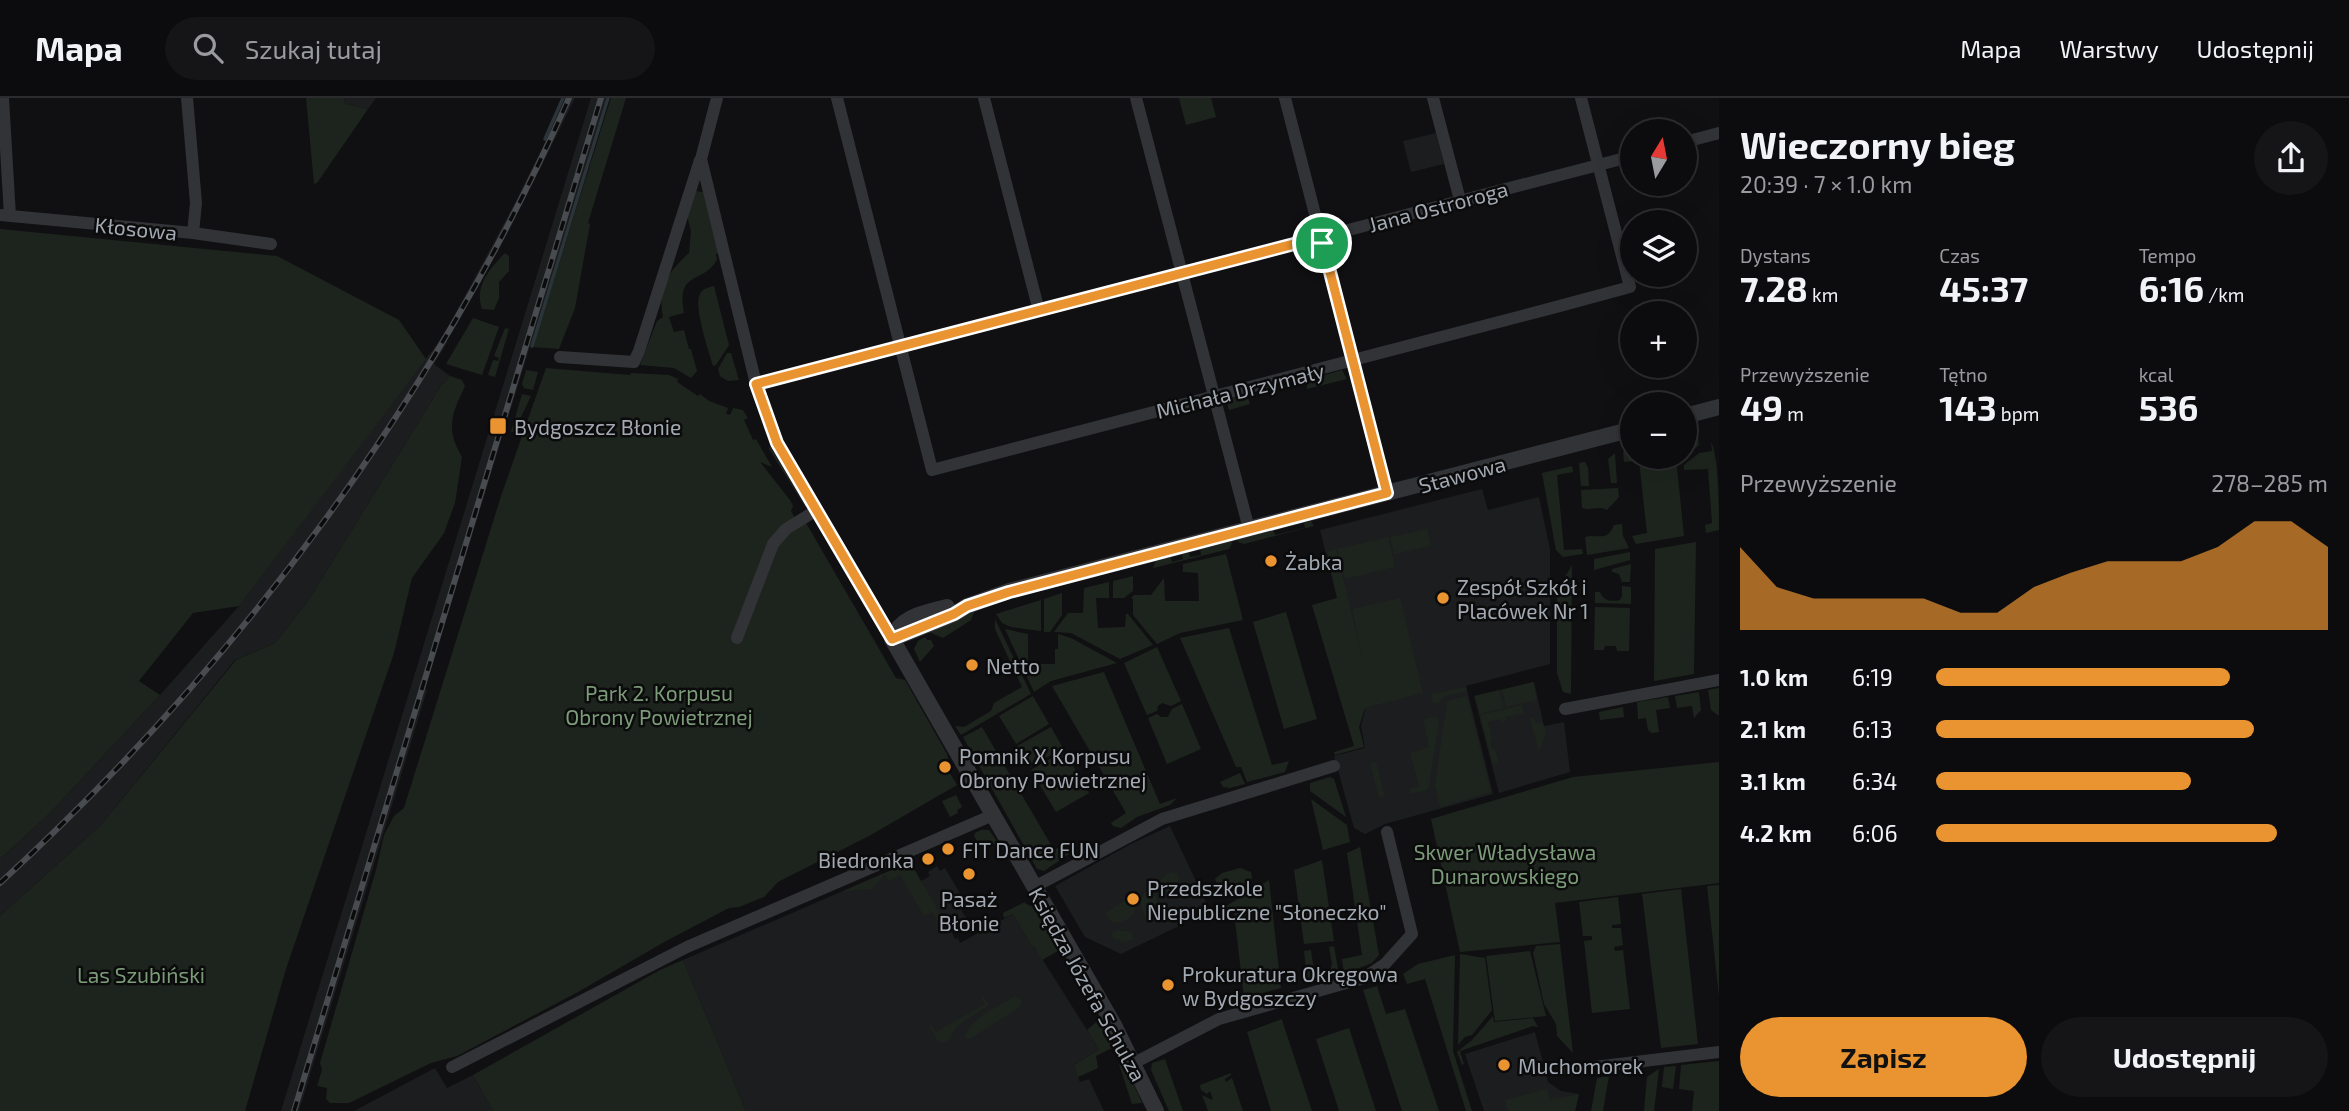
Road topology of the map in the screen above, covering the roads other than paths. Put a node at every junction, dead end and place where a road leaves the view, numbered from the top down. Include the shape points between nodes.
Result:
1 (3, 98) edge
2 (187, 98) edge
3 (717, 98) edge
4 (837, 98) edge
5 (984, 98) edge
6 (1136, 98) edge
7 (1285, 98) edge
8 (1433, 98) edge
9 (1581, 98) edge
10 (1719, 133) edge
11 (1698, 139) edge
12 (701, 159) junction
13 (1620, 159) edge
14 (1598, 165) junction
15 (1460, 200) junction
16 (5, 216) edge
17 (193, 233) junction
18 (1321, 237) junction
19 (271, 244) dead end
20 (1181, 273) junction
21 (1039, 311) junction
22 (901, 346) junction
23 (560, 357) dead end
24 (1353, 361) junction
25 (756, 384) junction
26 (1213, 396) junction
27 (1719, 407) edge
28 (1697, 413) edge
29 (1620, 432) edge
30 (1387, 493) junction
31 (817, 510) junction
32 (1249, 529) junction
33 (737, 638) dead end
34 (892, 639) junction
35 (1719, 680) edge
36 (1565, 709) dead end
37 (1334, 766) dead end
38 (993, 815) junction
39 (1387, 832) dead end
40 (1034, 887) junction
41 (1719, 1052) edge
42 (1134, 1063) junction
43 (452, 1068) dead end
44 (1569, 1070) dead end
45 (1156, 1111) edge

1 - 16 street
2 - 17 street via 196,203
3 - 12 street
4 - 22 street
5 - 21 street
6 - 20 street
7 - 18 street
8 - 15 street
9 - 14 street
10 - 11 street
12 - 23 street via 634,362
12 - 25 street
13 - 14 street, Jana Ostroroga
14 - 15 street, Jana Ostroroga
14 - 24 street, Michała Drzymały via 1630,287
15 - 18 street, Jana Ostroroga
16 - 17 street, Kłosowa
17 - 19 street, Kłosowa
18 - 20 street, Jana Ostroroga
18 - 24 street
20 - 21 street, Jana Ostroroga
20 - 26 street
21 - 22 street, Jana Ostroroga
22 - 25 street, Jana Ostroroga
22 - 26 street, Michała Drzymały via 932,470
24 - 26 street, Michała Drzymały
24 - 30 street
25 - 31 street via 777,443
26 - 32 street
27 - 28 street
29 - 30 street, Stawowa
30 - 32 street, Stawowa
31 - 33 street via 786,529 773,544
31 - 34 street
32 - 34 street, Stawowa via 967,606 918,615 899,625
34 - 38 street, Księdza Józefa Schulza
35 - 36 street
37 - 40 street via 1162,819
38 - 40 street, Księdza Józefa Schulza
38 - 43 street via 676,952
39 - 42 street via 1412,934 1385,964 1373,974 1342,985 1219,1019
40 - 42 street, Księdza Józefa Schulza
41 - 44 street
42 - 45 street, Księdza Józefa Schulza

